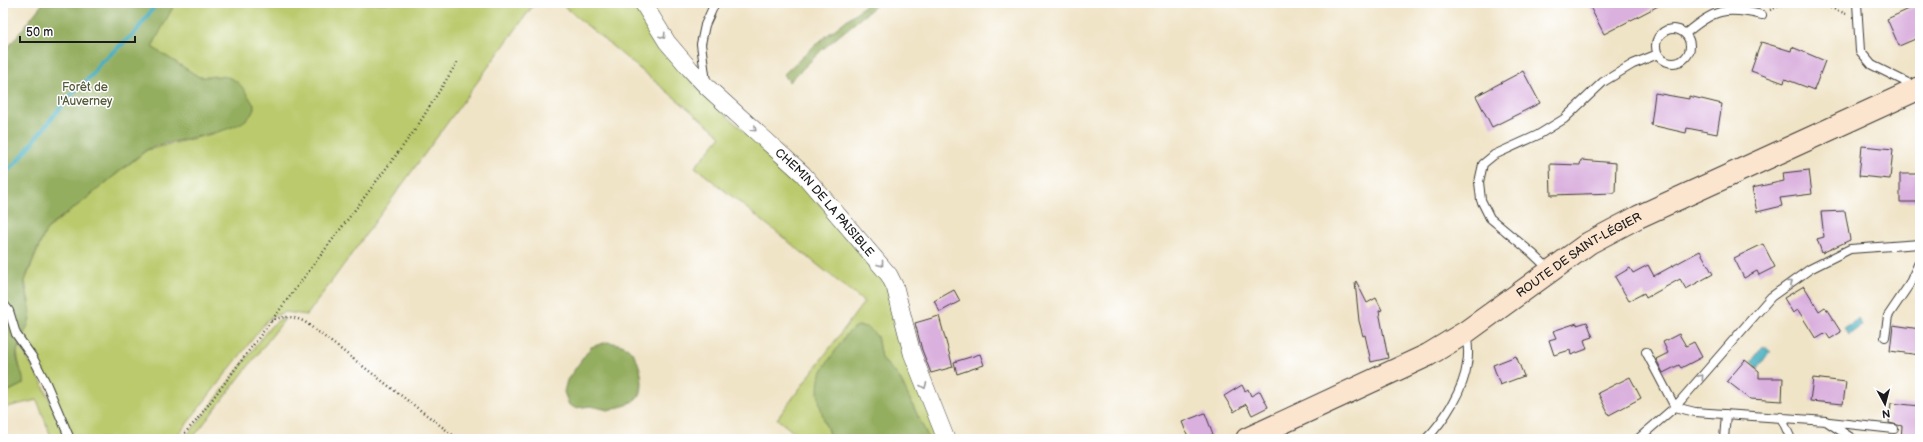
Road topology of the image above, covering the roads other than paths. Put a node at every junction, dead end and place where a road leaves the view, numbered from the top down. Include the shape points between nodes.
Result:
1 (643, 3) edge
2 (715, 3) edge
3 (1857, 3) edge
4 (1762, 15) road end
5 (1685, 34) junction
6 (1658, 54) junction
7 (707, 87) junction
8 (1919, 88) edge
9 (1920, 244) edge
10 (1920, 260) edge
11 (1550, 270) junction
12 (3, 303) edge
13 (1466, 332) junction
14 (1885, 337) dead end
15 (1646, 352) dead end
16 (1675, 407) junction
17 (1726, 414) junction
18 (1780, 417) junction
19 (1826, 421) junction
20 (1894, 429) dead end
21 (70, 439) edge
22 (946, 439) edge
23 (1247, 439) edge
24 (1426, 439) edge
25 (1638, 439) edge
26 (1724, 439) edge
27 (1791, 439) edge
28 (1853, 439) edge

1 -> 7 street, CHEMIN DE LA PAISIBLE via 667,42
2 - 7 lane via 705,25 701,44
3 - 8 lane via 1860,51 1872,65
4 - 5 lane via 1744,10 1719,12 1702,20
5 - 6 lane via 1677,30 1668,30 1661,34 1657,40
5 - 6 lane via 1690,49 1683,61 1667,62
6 - 11 lane via 1633,64 1603,82 1564,119 1538,135 1494,155 1484,164 1479,188 1481,200 1490,218
7 -> 22 street, CHEMIN DE LA PAISIBLE via 803,174 889,274 895,287 912,354
8 - 11 main road, ROUTE DE SAINT-LÉGIER via 1638,217 1589,243
16 -> 9 lane via 1771,297 1810,269 1850,248
10 - 14 lane via 1909,285 1888,316
11 - 13 main road, ROUTE DE SAINT-LÉGIER
12 - 21 lane via 9,310 16,334 46,383
13 - 23 main road, ROUTE DE SAINT-LÉGIER via 1418,360
13 - 24 lane via 1467,364 1455,399 1438,427
15 - 16 lane
16 - 17 lane via 1695,412
16 - 25 lane
17 - 18 lane
17 - 26 lane
18 - 19 lane
18 - 27 lane
19 - 20 lane
19 - 28 lane

